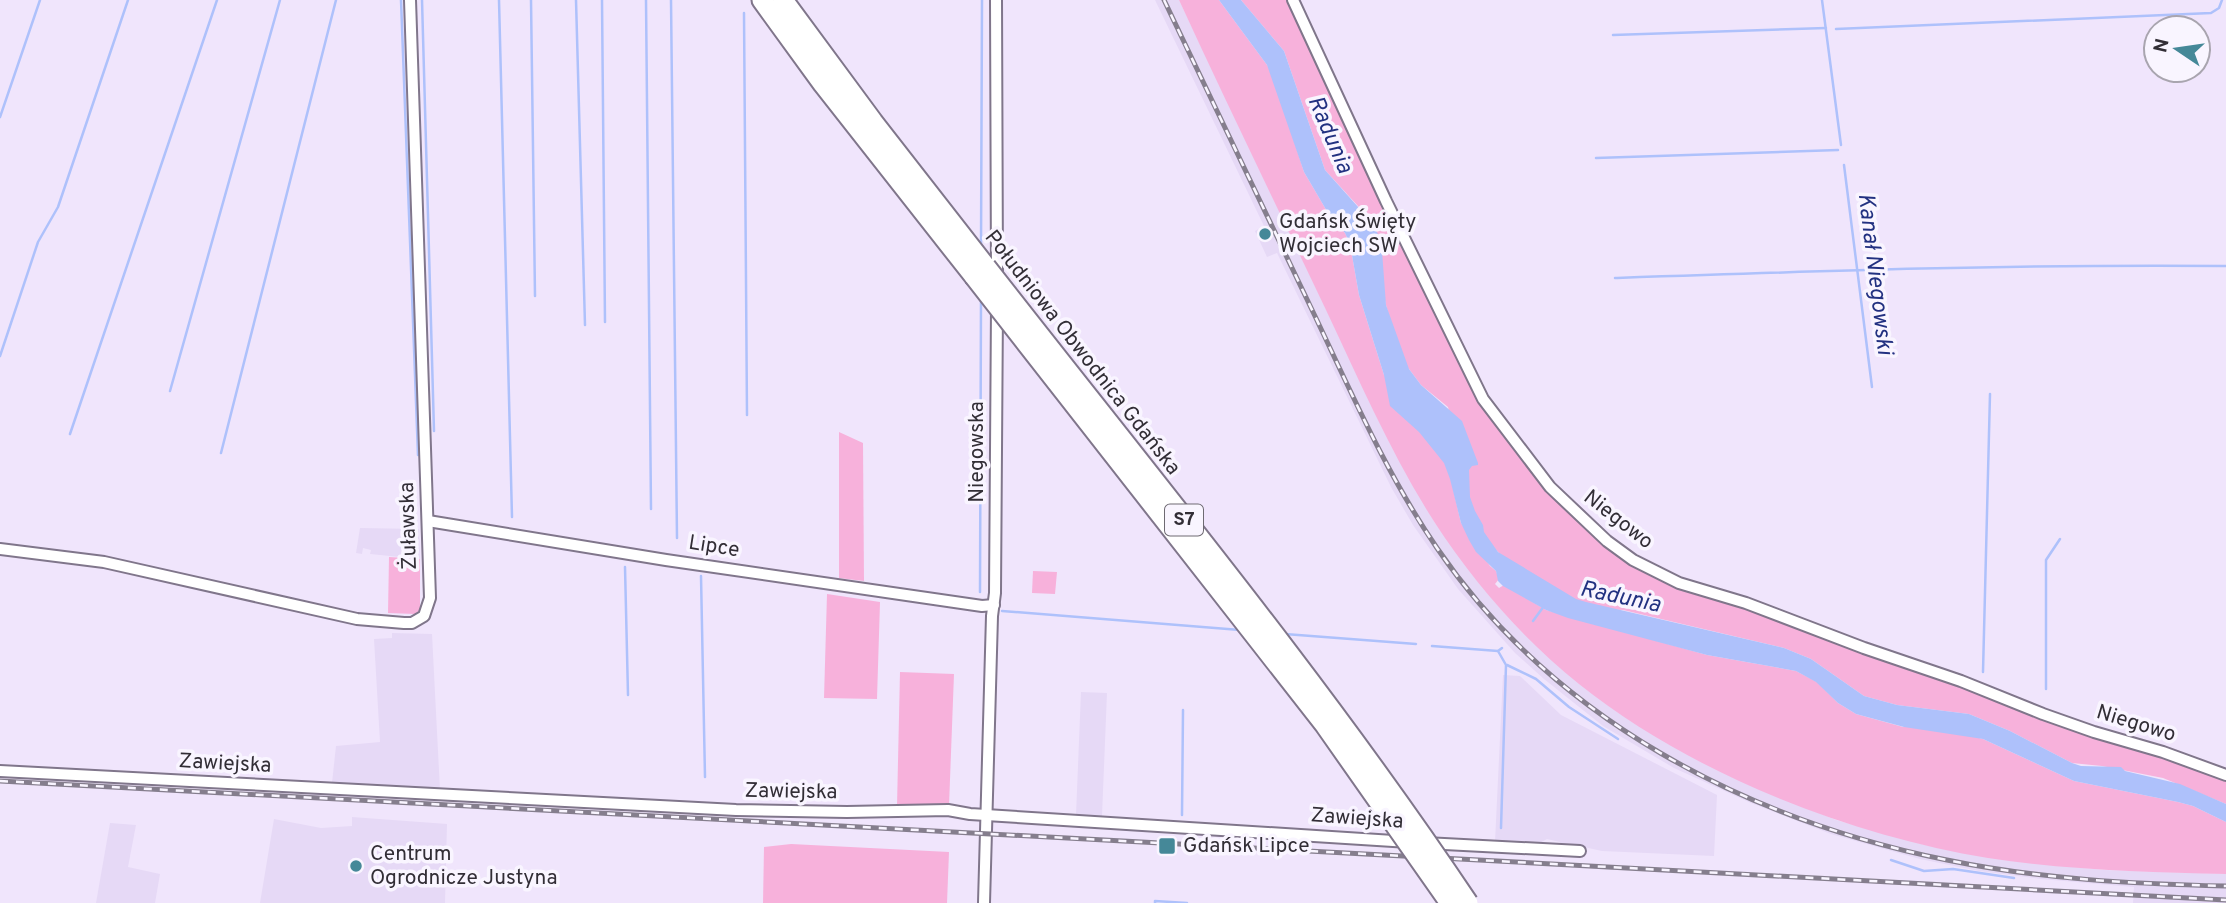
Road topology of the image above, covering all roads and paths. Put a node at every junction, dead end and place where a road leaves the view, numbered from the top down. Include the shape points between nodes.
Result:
1 (411, 0) edge
2 (762, 0) edge
3 (783, 0) edge
4 (996, 0) edge
5 (1293, 0) edge
6 (428, 521) junction
7 (0, 549) edge
8 (993, 605) junction
9 (0, 771) edge
10 (2226, 775) edge
11 (987, 814) junction
12 (1415, 850) junction
13 (1580, 851) dead end
14 (984, 903) edge
15 (1439, 903) edge
16 (1450, 903) edge
17 (1468, 903) edge

1 - 6 street, Żuławska
2 - 12 highway, Południowa Obwodnica Gdańska / S7, bridge via 1325,725
3 - 17 highway, Południowa Obwodnica Gdańska / S7, bridge via 1326,703
4 - 8 street, Niegowska
5 - 10 street, Niegowo via 1483,399 1550,487 1607,541 1640,564 1685,585
6 - 7 street, Żuławska via 429,605 424,616 412,623 357,619 93,559
6 - 8 street, Lipce via 846,587
8 - 11 street, Niegowska
9 - 11 street, Zawiejska via 736,810
11 - 13 street, Zawiejska
11 - 14 street, Niegowska
12 - 15 highway, bridge
12 - 16 highway, S7, bridge

